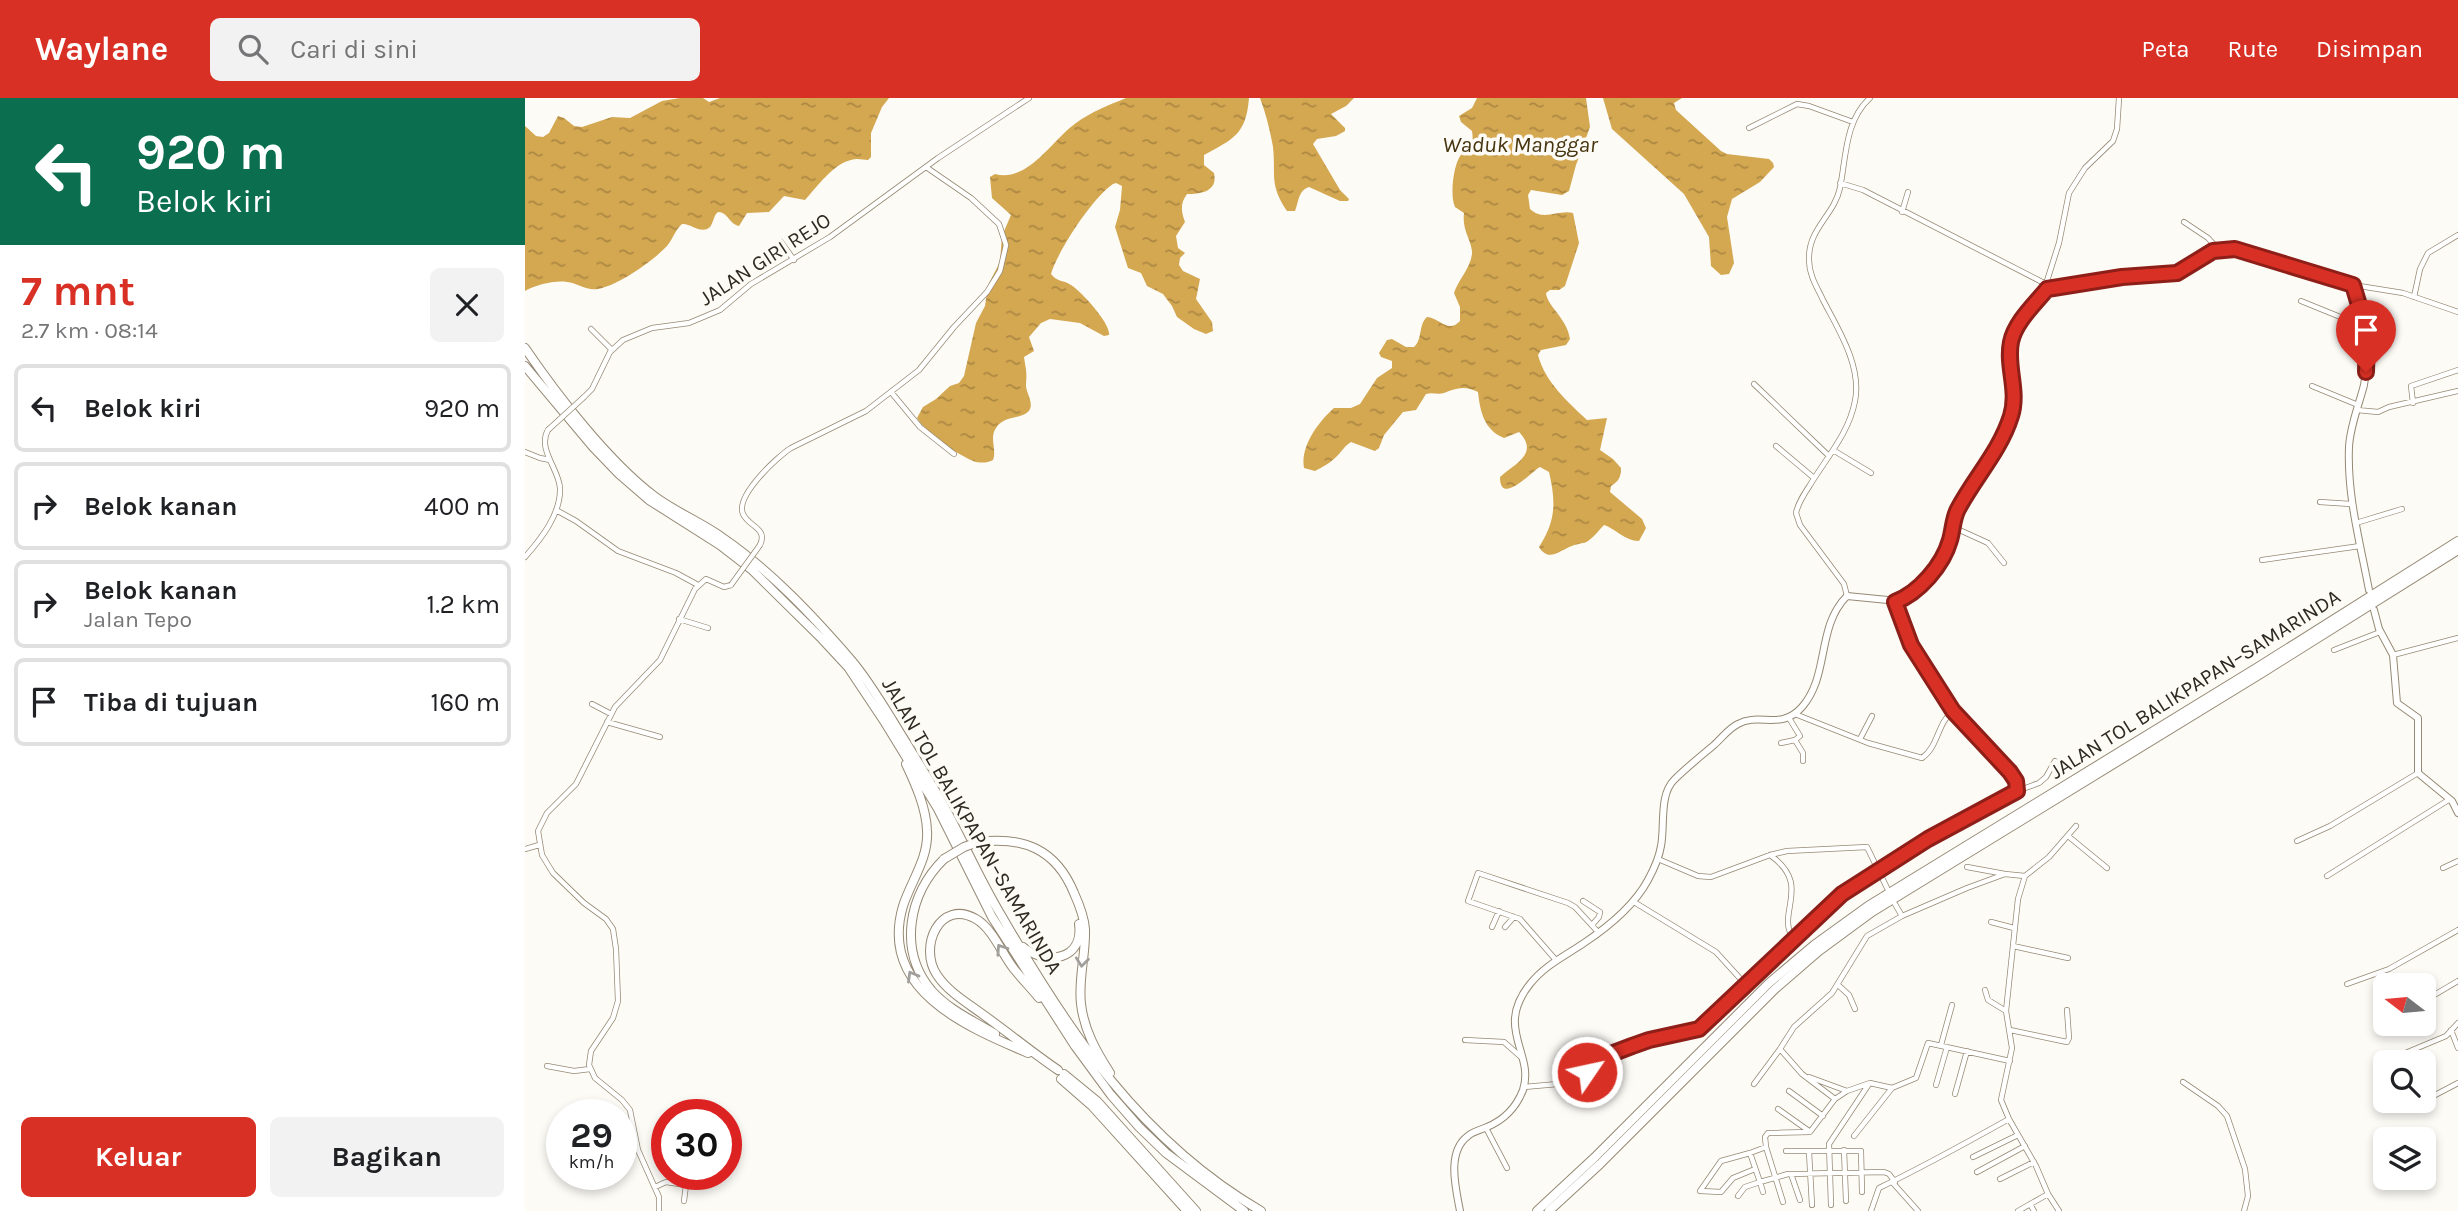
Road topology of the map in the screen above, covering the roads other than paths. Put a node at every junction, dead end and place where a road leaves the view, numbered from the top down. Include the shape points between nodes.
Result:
1 (1029, 98) edge
2 (1870, 98) edge
3 (2119, 98) edge
4 (1853, 122) junction
5 (1749, 128) dead end
6 (926, 167) junction
7 (1840, 183) junction
8 (1908, 192) dead end
9 (1902, 212) junction
10 (2184, 222) dead end
11 (2458, 235) edge
12 (781, 242) dead end
13 (2218, 249) junction
14 (793, 260) junction
15 (2353, 285) junction
16 (2046, 286) junction
17 (2413, 297) junction
18 (2301, 301) dead end
19 (2458, 312) edge
20 (2365, 328) junction
21 (591, 329) dead end
22 (525, 348) edge
23 (612, 350) junction
24 (525, 366) edge
25 (2458, 370) edge
26 (1754, 384) dead end
27 (2312, 386) dead end
28 (2458, 391) edge
29 (891, 392) junction
30 (2413, 402) junction
31 (2358, 407) junction
32 (1776, 446) dead end
33 (1833, 450) junction
34 (525, 452) edge
35 (954, 454) dead end
36 (1829, 456) junction
37 (550, 460) junction
38 (1871, 472) dead end
39 (1814, 478) junction
40 (2320, 502) dead end
41 (2351, 504) junction
42 (2402, 509) dead end
43 (556, 510) junction
44 (2356, 523) junction
45 (1953, 527) junction
46 (2458, 541) edge
47 (2360, 546) junction
48 (2458, 550) edge
49 (525, 557) edge
50 (2262, 560) dead end
51 (2004, 563) dead end
52 (698, 585) junction
53 (2369, 590) dead end
54 (1847, 596) junction
55 (1895, 602) junction
56 (2374, 610) dead end
57 (679, 619) junction
58 (708, 628) dead end
59 (2380, 632) junction
60 (2455, 638) edge
61 (2334, 650) dead end
62 (2393, 655) junction
63 (592, 704) dead end
64 (1953, 711) junction
65 (611, 715) junction
66 (1792, 716) junction
67 (1872, 716) dead end
68 (884, 721) junction
69 (607, 722) junction
70 (660, 737) dead end
71 (1860, 739) junction
72 (1795, 740) junction
73 (1781, 743) dead end
74 (1803, 761) dead end
75 (2055, 761) dead end
76 (2417, 773) junction
77 (2017, 791) junction
78 (2450, 799) junction
79 (2458, 813) edge
80 (2076, 826) dead end
81 (2068, 836) junction
82 (2297, 841) dead end
83 (539, 845) junction
84 (978, 845) junction
85 (525, 849) edge
86 (1770, 855) junction
87 (1658, 859) junction
88 (2458, 861) edge
89 (1967, 867) dead end
90 (2107, 868) dead end
91 (2443, 868) dead end
92 (1879, 872) junction
93 (2005, 874) junction
94 (2025, 876) junction
95 (2327, 876) dead end
96 (1887, 888) dead end
97 (1583, 901) dead end
98 (1634, 902) junction
99 (1895, 904) dead end
100 (1499, 911) junction
101 (1902, 916) junction
102 (1514, 917) junction
103 (1991, 922) dead end
104 (1592, 925) junction
105 (1492, 927) dead end
106 (1505, 927) dead end
107 (2014, 928) junction
108 (2458, 930) edge
109 (1598, 932) junction
110 (1794, 939) junction
111 (1018, 943) junction
112 (2013, 946) junction
113 (2068, 958) dead end
114 (1555, 960) junction
115 (2458, 981) edge
116 (2347, 984) dead end
117 (1746, 985) junction
118 (1838, 985) junction
119 (1985, 990) dead end
120 (2436, 993) edge
121 (1952, 1005) dead end
122 (1855, 1009) dead end
123 (2067, 1010) dead end
124 (2006, 1011) junction
125 (1059, 1021) junction
126 (2458, 1023) edge
127 (2010, 1030) junction
128 (2451, 1030) junction
129 (1465, 1040) dead end
130 (1941, 1045) junction
131 (1947, 1047) junction
132 (2418, 1048) joint
133 (2458, 1048) edge
134 (1780, 1049) junction
135 (2413, 1050) edge
136 (1028, 1051) junction
137 (1967, 1051) junction
138 (1521, 1057) junction
139 (2010, 1061) junction
140 (547, 1066) dead end
141 (590, 1069) junction
142 (1060, 1074) junction
143 (1802, 1074) junction
144 (2183, 1082) dead end
145 (1870, 1083) junction
146 (2458, 1083) edge
147 (1754, 1084) dead end
148 (1937, 1086) dead end
149 (1524, 1087) junction
150 (1892, 1088) junction
151 (1789, 1091) dead end
152 (1847, 1091) junction
153 (1955, 1094) dead end
154 (2436, 1095) edge
155 (1835, 1099) junction
156 (1779, 1109) dead end
157 (1823, 1116) junction
158 (2009, 1119) junction
159 (1144, 1121) junction
160 (1486, 1128) junction
161 (1810, 1132) junction
162 (2018, 1135) junction
163 (1854, 1136) dead end
164 (2025, 1146) junction
165 (1766, 1147) junction
166 (1844, 1150) junction
167 (1828, 1151) junction
168 (1786, 1152) dead end
169 (1809, 1152) junction
170 (1749, 1153) junction
171 (1973, 1157) dead end
172 (2034, 1162) junction
173 (1507, 1168) dead end
174 (1755, 1169) junction
175 (1977, 1172) dead end
176 (1846, 1173) junction
177 (1863, 1173) junction
178 (1791, 1174) junction
179 (1810, 1174) junction
180 (1829, 1174) junction
181 (651, 1178) edge
182 (1776, 1178) junction
183 (2000, 1179) dead end
184 (1760, 1182) junction
185 (1894, 1182) junction
186 (656, 1190) edge
187 (685, 1190) edge
188 (1763, 1192) dead end
189 (1863, 1192) dead end
190 (2048, 1195) junction
191 (1738, 1196) dead end
192 (1800, 1200) dead end
193 (684, 1201) dead end
194 (1846, 1201) dead end
195 (1783, 1202) dead end
196 (2030, 1204) junction
197 (1812, 1205) dead end
198 (1831, 1205) dead end
199 (659, 1211) edge
200 (1187, 1211) edge
201 (1196, 1211) edge
202 (1244, 1211) edge
203 (1261, 1211) edge
204 (1460, 1211) edge
205 (1538, 1211) edge
206 (1549, 1211) edge
207 (1872, 1211) edge
208 (1918, 1211) edge
209 (2018, 1211) edge
210 (2034, 1211) edge
211 (2059, 1211) edge
212 (2244, 1211) edge

1 - 6 street, JALAN GIRI REJO
2 - 4 street
3 - 16 street via 2113,141 2085,168 2069,193
4 - 5 street via 1797,104
4 - 7 street
6 - 14 street, JALAN GIRI REJO
6 - 29 street via 988,211 1006,243 1004,259 984,294 919,370
7 - 9 street
7 - 33 street via 1837,199 1812,237 1809,263 1847,349 1856,383 1852,416
8 - 9 street
9 - 16 street
10 - 13 street
11 - 17 street via 2428,253
12 - 14 street
13 - 15 street via 2246,251
13 - 16 street via 2177,273
14 - 23 street, JALAN GIRI REJO via 751,284 713,314 685,325 643,330
15 - 17 street
15 - 20 street
16 - 45 street via 2014,331 2012,413 1991,458 1957,511
17 - 19 street
18 - 20 street
20 - 31 street via 2365,376
21 - 23 street
22 - 111 highway, JALAN TOL BALIKPAPAN–SAMARINDA via 624,469 653,495 754,562 854,664 917,759
23 - 37 street, JALAN GIRI REJO, bridge via 592,389 548,430 544,440
24 - 68 highway, JALAN TOL BALIKPAPAN–SAMARINDA via 619,474 649,500 720,545 787,604 848,667
25 - 30 street via 2411,386
26 - 36 street
27 - 31 street
28 - 30 street
29 - 35 street via 920,427
29 - 52 street, bridge via 859,415 780,455 746,494 742,509 762,533 760,545 731,585 724,587 705,579
30 - 31 street via 2378,412
31 - 41 street via 2349,446
32 - 39 street
33 - 36 street
33 - 38 street
34 - 37 street
36 - 39 street
37 - 43 street, JALAN GIRI REJO via 559,485
39 - 54 street via 1796,517 1844,584
40 - 41 street
41 - 44 street
42 - 44 street
43 - 49 street
43 - 52 street via 618,551
44 - 47 street
45 - 51 street via 1987,543
45 - 55 street via 1938,566
46 - 205 highway, JALAN TOL BALIKPAPAN–SAMARINDA via 1868,905 1769,983
47 - 50 street
47 - 53 street
48 - 206 highway, JALAN TOL BALIKPAPAN–SAMARINDA via 1873,912 1819,951
52 - 57 street
54 - 55 street
54 - 66 street via 1828,626 1820,674 1806,702
55 - 64 street via 1911,645
56 - 59 street
57 - 58 street
57 - 65 street via 660,660
59 - 61 street
59 - 62 street
60 - 62 street
62 - 76 street via 2397,703 2418,718
63 - 65 street
64 - 71 street via 1921,758
64 - 77 street via 2010,772
65 - 69 street
66 - 71 street
66 - 72 street via 1800,735
66 - 87 street via 1738,723 1673,781 1666,794
67 - 71 street
68 - 125 highway, JALAN TOL BALIKPAPAN–SAMARINDA via 938,809 992,917
136 -> 68 highway via 979,1032 937,1005 907,969 899,918 924,855 927,831 914,780
69 - 70 street
69 - 83 street via 576,783 541,823
72 - 73 street
72 - 74 street
75 - 77 street via 2039,783
76 - 78 street
76 - 82 street
77 - 92 street via 1928,839
78 - 79 street
78 - 95 street
80 - 81 street
81 - 90 street
81 - 94 street
83 - 85 street
83 - 141 street via 553,873 609,922 614,932 618,1001 613,1018 591,1051
84 - 111 highway via 1029,850 1051,865 1072,896 1080,929 1067,954 1044,958
84 - 136 highway, bridge via 945,861 927,887 916,933 922,964 945,996
84 -> 159 highway via 1003,840 1031,845 1054,861 1069,881 1085,928 1080,988 1083,1018 1094,1047
86 - 87 street via 1711,877 1697,876
86 - 92 street via 1867,847
86 - 110 street via 1790,880 1787,923
87 - 98 street
88 - 91 street
89 - 93 street
92 - 96 street
92 - 110 street via 1842,894
93 - 94 street
93 - 101 street
94 - 107 street
97 - 104 street via 1600,912
98 - 109 street
98 - 117 street via 1716,952
99 - 101 street
100 - 102 street
100 - 104 street via 1468,901 1479,873 1571,904
100 - 105 street
101 - 118 street via 1867,936
102 - 106 street
102 - 114 street
103 - 107 street
104 - 109 street
107 - 112 street
108 - 116 street via 2389,968
109 - 114 street
110 - 117 street
111 - 159 highway, JALAN TOL BALIKPAPAN–SAMARINDA via 1080,1041
112 - 113 street
112 - 124 street
114 - 138 street via 1531,984 1518,1007 1515,1027
115 - 120 street
117 - 149 street via 1699,1029 1632,1046 1569,1083
118 - 122 street
118 - 134 street via 1794,1027
119 - 124 street via 1988,1000
121 - 130 street
123 - 127 street via 2067,1042
124 - 127 street
125 -> 136 highway via 1014,969 985,926 961,914 943,920 928,946 935,973
125 - 202 highway, JALAN TOL BALIKPAPAN–SAMARINDA via 1139,1127
126 - 128 street
127 - 139 street
128 - 132 street
128 - 133 street
129 - 138 street via 1504,1042
130 - 131 street
130 - 150 street via 1927,1043 1917,1076
131 - 137 street
131 - 148 street
132 - 135 street
134 - 143 street
134 - 147 street
136 - 142 highway
137 - 139 street
137 - 153 street
138 - 149 street
139 - 158 street via 2001,1100
140 - 141 street
141 - 181 street via 628,1106 638,1150
142 - 200 highway
142 - 201 highway via 1097,1101
143 - 152 street
143 - 155 street
144 - 212 street via 2227,1116 2245,1169 2248,1196
145 - 150 street
145 - 152 street
145 - 167 street via 1832,1137
146 - 154 street
149 - 160 street via 1512,1111
150 - 163 street
151 - 157 street
152 - 155 street
155 - 157 street
156 - 161 street
157 - 161 street
158 - 162 street
158 - 185 street
159 - 203 highway, JALAN TOL BALIKPAPAN–SAMARINDA
160 - 173 street
160 - 204 street via 1466,1137 1458,1150 1455,1169
161 - 165 street via 1768,1133
162 - 164 street
162 - 171 street
164 - 172 street
164 - 175 street
165 - 170 street
165 - 182 street
166 - 167 street
166 - 176 street
166 - 177 street via 1862,1152
167 - 169 street
167 - 180 street
168 - 169 street
169 - 179 street
170 - 174 street
170 - 174 street via 1721,1161 1700,1191 1721,1192 1733,1178
172 - 183 street
172 - 190 street
174 - 184 street
176 - 177 street
176 - 180 street
176 - 194 street
177 - 185 street via 1888,1173
177 - 189 street
178 - 179 street
178 - 182 street
178 - 192 street
179 - 180 street
179 - 197 street
180 - 198 street
182 - 184 street
182 - 195 street
184 - 188 street
184 - 191 street via 1745,1187
185 - 207 street via 1877,1191
185 - 208 street
186 - 199 street
187 - 193 street
190 - 196 street
190 - 211 street
196 - 209 street
196 - 210 street

